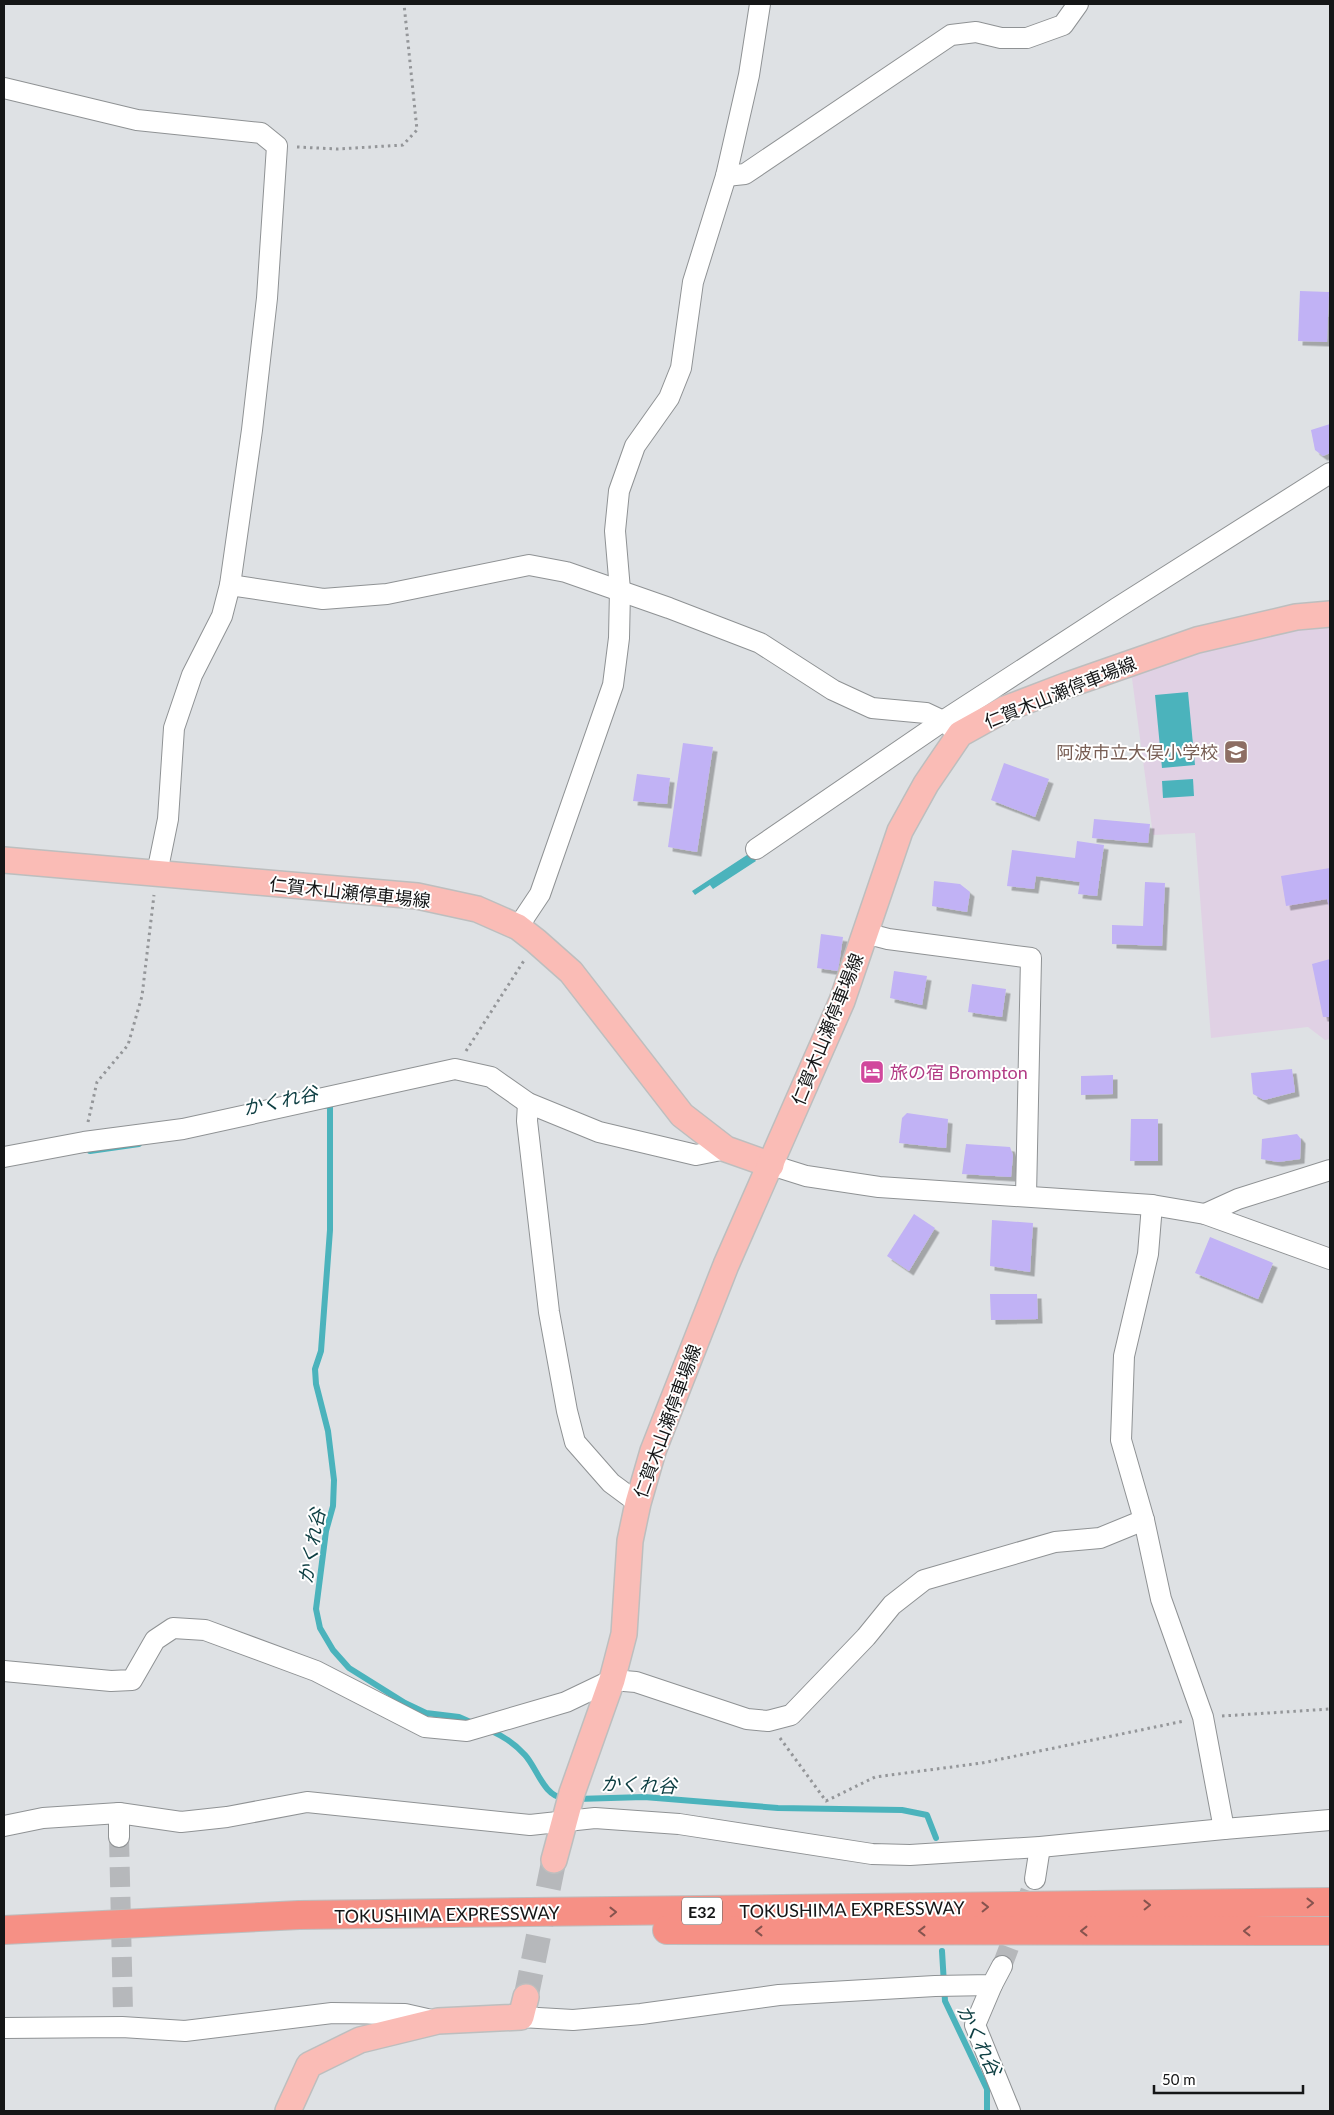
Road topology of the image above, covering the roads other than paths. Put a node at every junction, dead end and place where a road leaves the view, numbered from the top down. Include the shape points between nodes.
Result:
1 (760, 4) edge
2 (1078, 4) edge
3 (4, 88) edge
4 (726, 176) junction
5 (1330, 473) edge
6 (230, 586) junction
7 (620, 590) junction
8 (1330, 614) edge
9 (952, 727) junction
10 (756, 849) dead end
11 (4, 860) edge
12 (157, 873) junction
13 (527, 934) junction
14 (865, 934) junction
15 (528, 1102) junction
16 (726, 1149) junction
17 (4, 1157) edge
18 (771, 1165) junction
19 (1330, 1170) edge
20 (1026, 1196) junction
21 (1152, 1205) junction
22 (1205, 1214) junction
23 (1330, 1258) edge
24 (638, 1503) junction
25 (1144, 1520) junction
26 (4, 1671) edge
27 (612, 1680) junction
28 (568, 1807) junction
29 (119, 1813) junction
30 (1330, 1820) edge
31 (4, 1826) edge
32 (1224, 1828) junction
33 (119, 1837) tunnel mouth
34 (1040, 1847) junction
35 (554, 1860) tunnel mouth
36 (1035, 1879) tunnel mouth
37 (1330, 1902) edge
38 (74, 1927) junction
39 (4, 1930) edge
40 (1330, 1931) edge
41 (1002, 1966) tunnel mouth
42 (992, 1985) junction
43 (524, 2007) joint
44 (438, 2021) junction
45 (4, 2028) edge
46 (288, 2111) edge
47 (1010, 2111) edge

1 - 4 street via 749,75
2 - 4 street via 1063,25 1027,38 1001,38 976,32 951,35 745,174
3 - 6 street via 137,120 261,133 277,146 266,307
4 - 7 street via 693,282 681,368 669,398 636,446 619,491 616,531
5 - 9 street via 1117,608
6 - 7 street via 323,599 387,594 528,565 566,572
6 - 12 street via 222,616 192,675 174,728 168,819
7 - 9 street via 760,644 832,690 872,708 926,713
7 - 13 street via 619,638 613,685
8 - 9 main road, 仁賀木山瀬停車場線 via 1296,617 1198,640
9 - 10 street
9 - 14 main road, 仁賀木山瀬停車場線 via 900,831
11 - 12 main road, 仁賀木山瀬停車場線
12 - 13 main road, 仁賀木山瀬停車場線 via 417,896 477,909
13 - 16 main road, 仁賀木山瀬停車場線 via 571,972 682,1115
14 - 18 main road, 仁賀木山瀬停車場線 via 842,1001
14 - 20 street via 1031,958
15 - 16 street via 599,1132 696,1156
15 - 17 street via 491,1077 456,1069 183,1129
15 - 24 street via 528,1130 549,1312 567,1411 576,1442 611,1483
16 - 18 main road, 仁賀木山瀬停車場線
18 - 20 street via 806,1176 878,1186
18 - 24 main road, 仁賀木山瀬停車場線 via 726,1264 653,1451
19 - 22 street via 1238,1199
20 - 21 street
21 - 22 street
21 - 25 street via 1148,1254 1124,1356 1120,1440
22 - 23 street
24 - 27 main road, 仁賀木山瀬停車場線 via 630,1540 624,1634
25 - 27 street via 1100,1538 1054,1542 924,1580 892,1605 791,1715 768,1721 747,1719 636,1682
25 - 32 street via 1161,1599 1203,1717
26 - 27 street via 132,1680 155,1640 174,1628 205,1630 316,1671 425,1727 467,1731 566,1702
27 - 28 main road, 仁賀木山瀬停車場線
28 - 29 street via 530,1825 307,1802 181,1822
28 - 34 street via 595,1818 680,1824 872,1854 910,1855
28 - 35 main road, 仁賀木山瀬停車場線
29 - 31 street via 43,1818
29 - 33 street
30 - 32 street
32 - 34 street
34 - 36 street
38 -> 37 highway, TOKUSHIMA EXPRESSWAY / E32 via 299,1915
38 - 39 highway, TOKUSHIMA EXPRESSWAY / E32
40 -> 38 highway, TOKUSHIMA EXPRESSWAY / E32
41 - 42 street
42 - 43 street via 779,1995 573,2020
42 - 47 street via 976,2025
43 - 44 main road
44 - 45 street via 404,2014 332,2013 185,2031 122,2019
44 - 46 main road via 360,2040 309,2066

